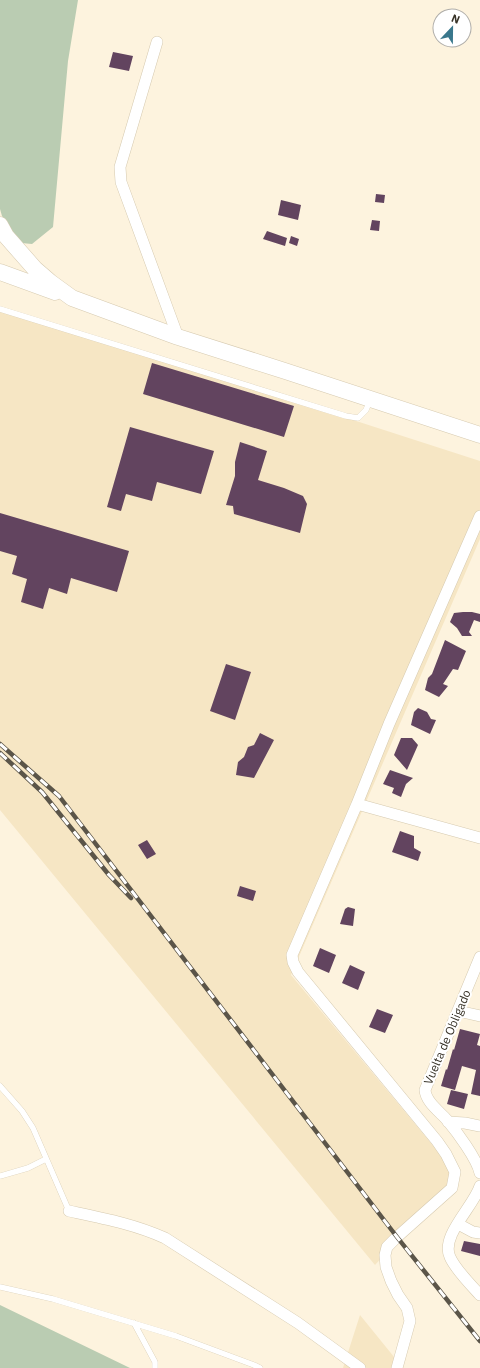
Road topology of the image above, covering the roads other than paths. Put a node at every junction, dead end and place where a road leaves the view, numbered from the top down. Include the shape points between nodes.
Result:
1 (157, 42) dead end
2 (0, 225) edge
3 (0, 271) edge
4 (72, 298) junction
5 (0, 309) edge
6 (178, 337) junction
7 (370, 399) junction
8 (480, 435) edge
9 (480, 516) edge
10 (356, 804) junction
11 (480, 838) edge
12 (480, 957) edge
13 (458, 1011) junction
14 (480, 1016) edge
15 (0, 1086) edge
16 (448, 1122) junction
17 (480, 1126) edge
18 (46, 1159) junction
19 (480, 1173) edge
20 (0, 1176) edge
21 (480, 1186) edge
22 (68, 1211) joint
23 (458, 1224) junction
24 (480, 1234) edge
25 (0, 1287) edge
26 (480, 1296) edge
27 (134, 1323) junction
28 (156, 1366) edge
29 (260, 1368) edge
30 (360, 1368) edge
31 (397, 1368) edge

1 - 6 street via 120,167 121,182
2 - 4 main road via 6,236 35,269
3 - 4 main road
4 - 6 main road
5 - 7 lane via 346,416 358,418 366,410
6 - 7 main road
7 - 8 main road
9 - 10 street
10 - 11 street
10 - 31 street via 292,954 293,962 303,978 437,1141 456,1172 452,1188 387,1247 386,1267 398,1295 407,1308 410,1320
12 - 13 street, Vuelta de Obligado
13 - 14 street
13 - 16 street, Vuelta de Obligado via 425,1090 429,1101
15 - 18 lane via 33,1128
16 - 17 street
16 - 19 street, Vuelta de Obligado via 474,1159
18 - 20 lane via 28,1168
18 - 22 lane
21 - 23 street
22 - 30 street via 146,1229 165,1238 298,1323
23 - 24 street
23 - 26 street via 448,1242 448,1254
25 - 27 lane via 53,1299
27 - 28 lane
27 - 29 lane

